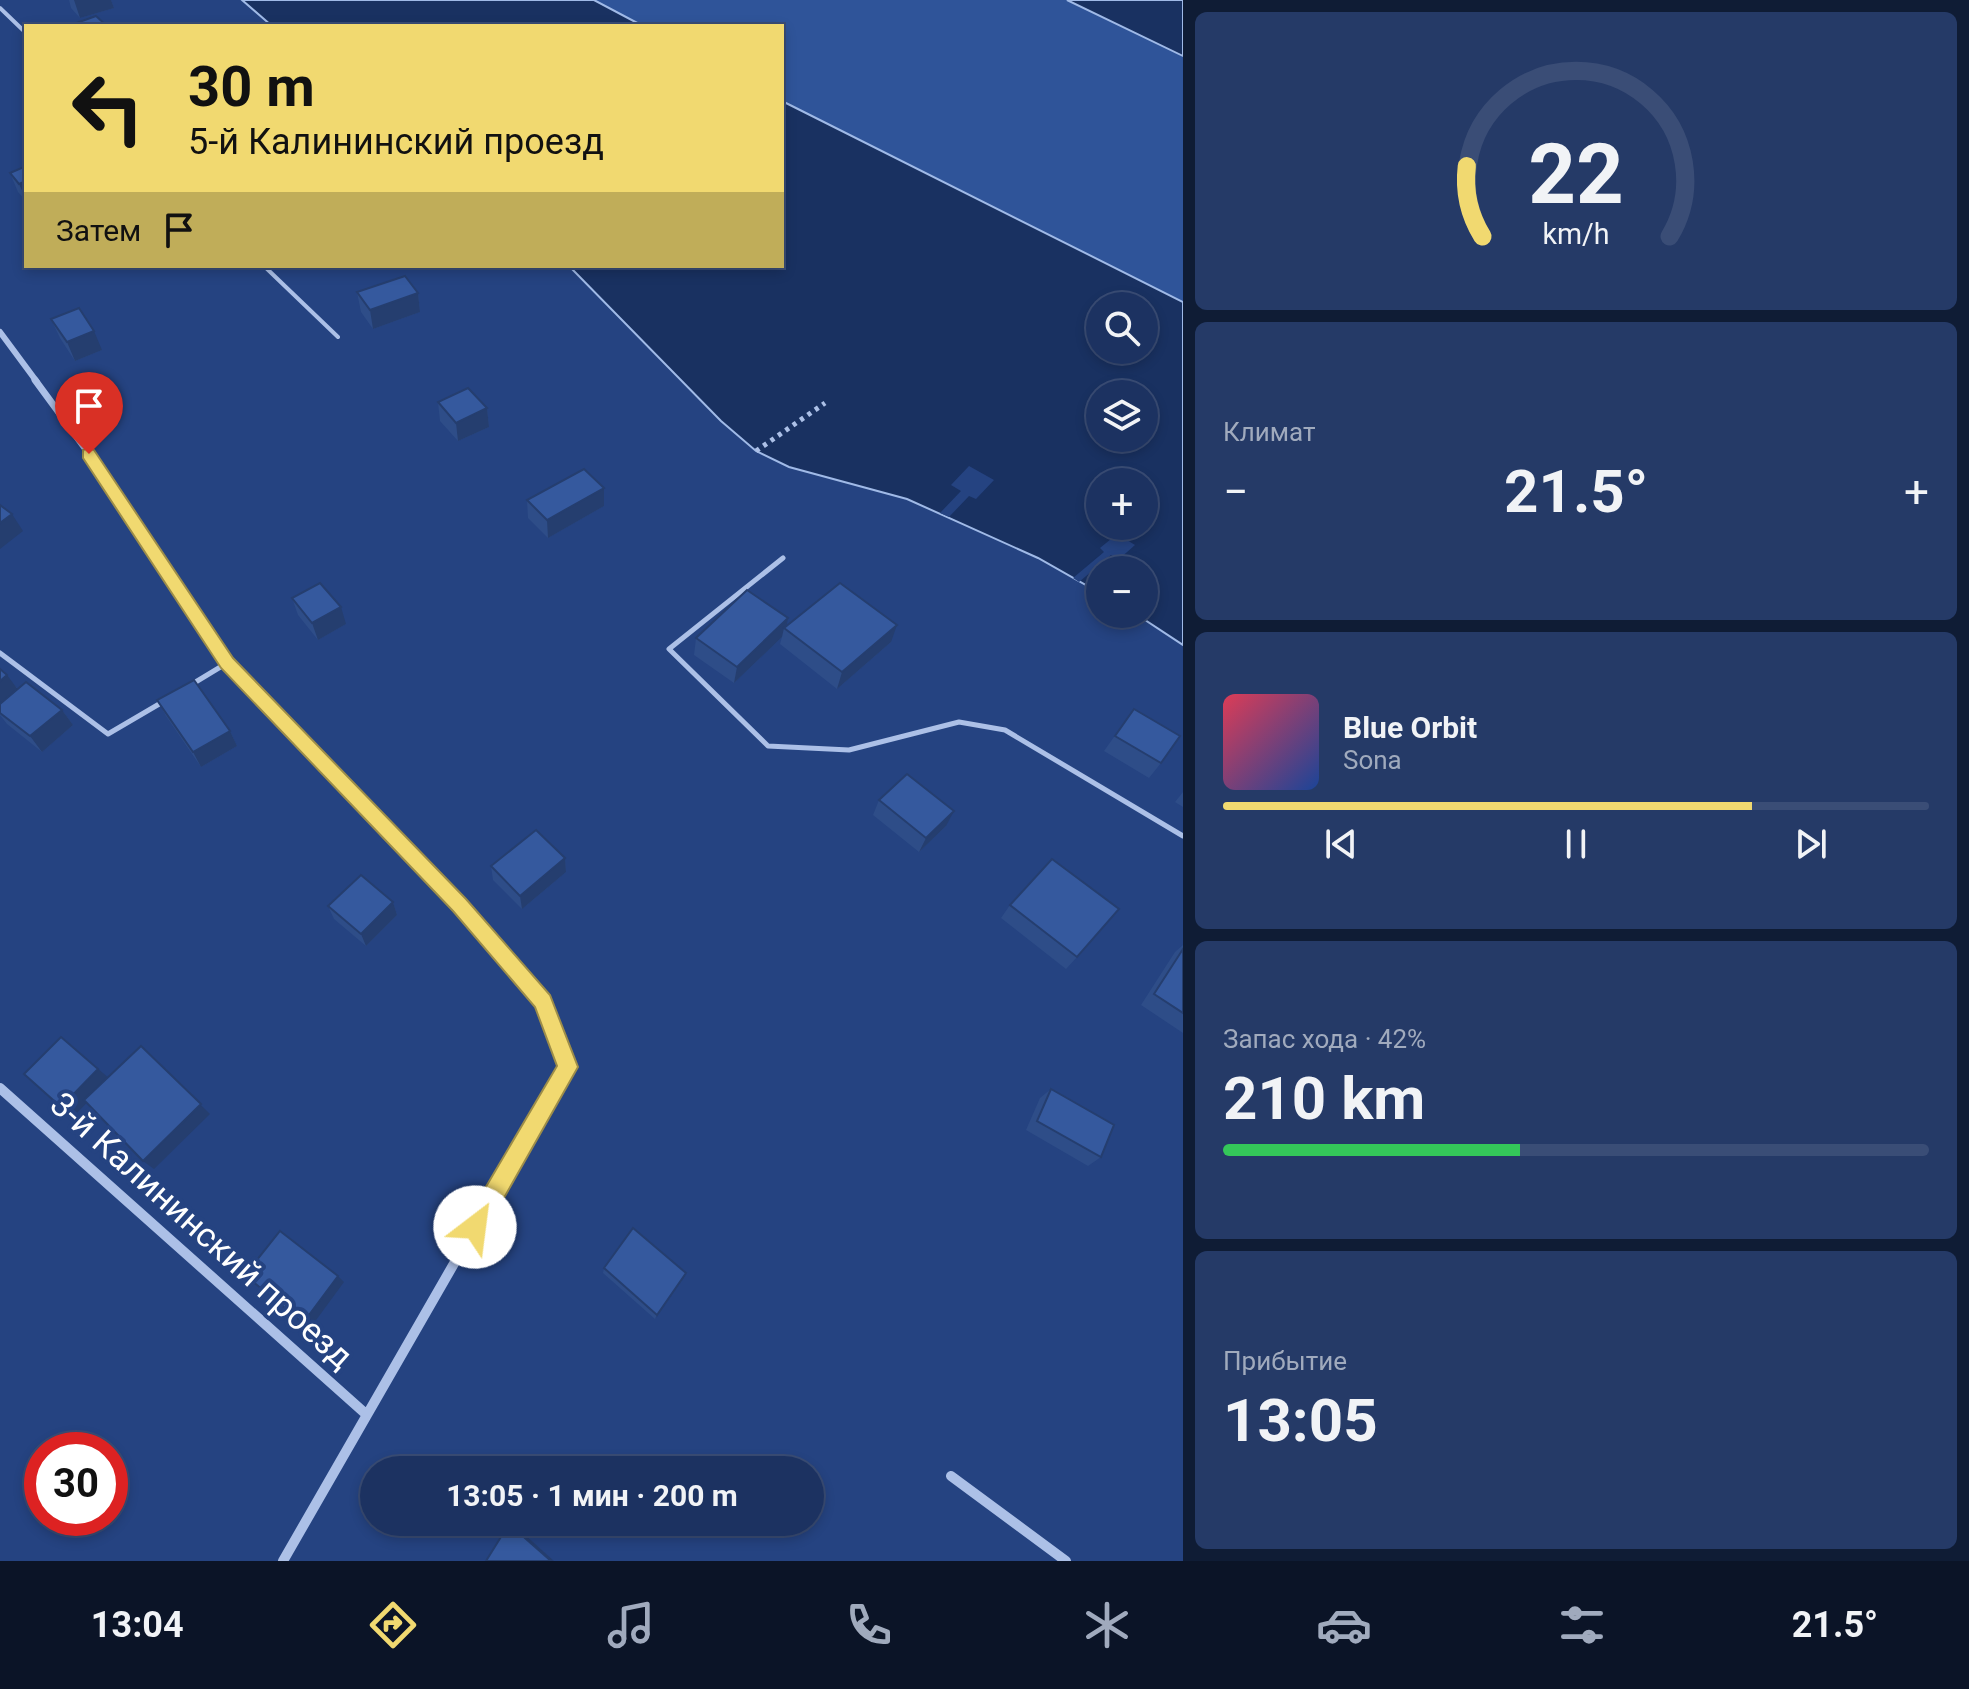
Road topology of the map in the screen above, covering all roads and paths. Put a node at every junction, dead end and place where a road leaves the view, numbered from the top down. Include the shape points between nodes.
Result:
1 (0, 8) edge
2 (24, 31) edge
3 (266, 268) edge
4 (0, 332) edge
5 (338, 337) dead end
6 (825, 403) dead end
7 (756, 451) dead end
8 (783, 558) dead end
9 (0, 653) edge
10 (227, 663) junction
11 (188, 687) edge
12 (174, 695) edge
13 (1183, 836) edge
14 (0, 1088) edge
15 (367, 1415) junction
16 (951, 1476) dead end
17 (283, 1561) edge
18 (1066, 1561) edge

1 - 2 lane
3 - 5 lane
4 - 10 street via 107,478
6 - 7 path
8 - 13 lane via 669,649 768,746 849,750 959,722 1005,730
9 - 12 lane via 108,734
10 - 11 lane
10 - 15 street via 459,905 543,1002 567,1067
14 - 15 street, 3-й Калининский проезд
15 - 17 street
16 - 18 street

